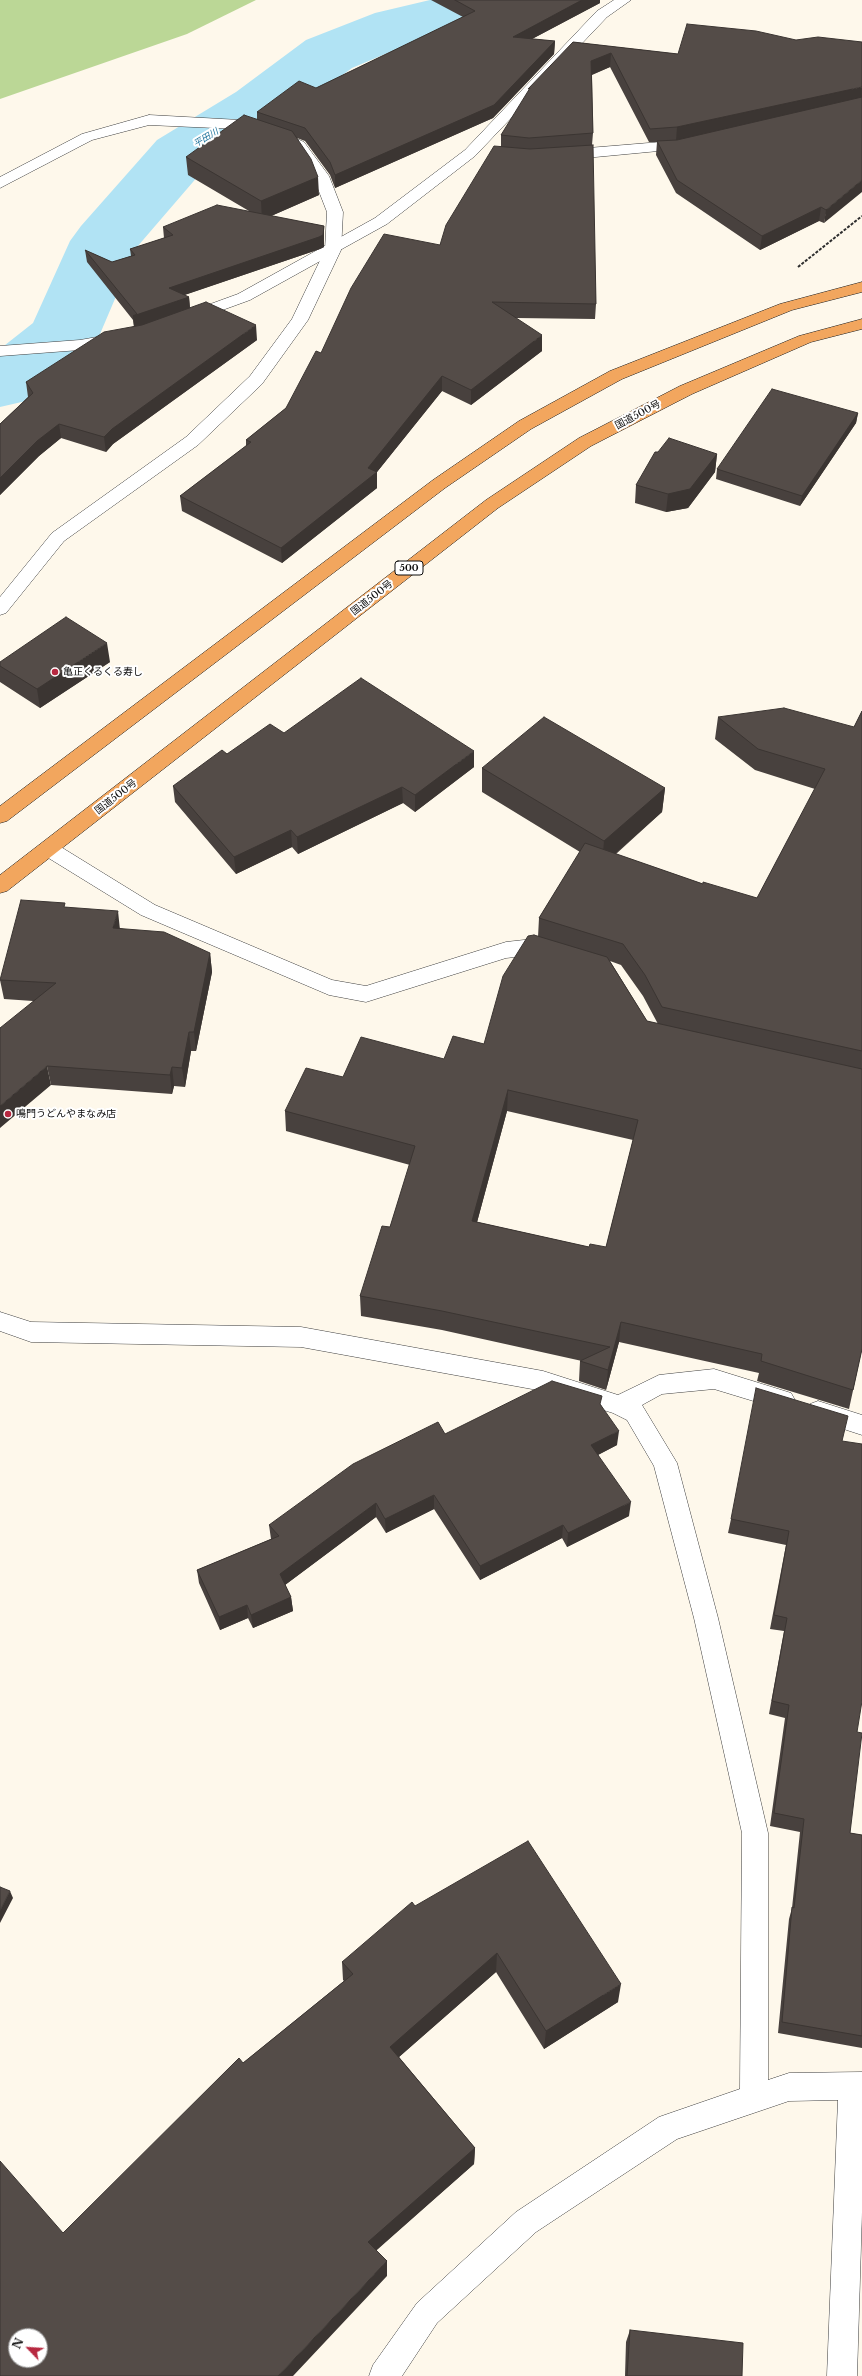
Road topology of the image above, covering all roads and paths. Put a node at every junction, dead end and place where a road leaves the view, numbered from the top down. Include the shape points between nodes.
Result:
1 (624, 0) edge
2 (699, 142) edge
3 (470, 153) junction
4 (492, 155) edge
5 (552, 156) edge
6 (0, 183) edge
7 (862, 216) edge
8 (333, 250) junction
9 (862, 287) edge
10 (786, 307) junction
11 (172, 323) edge
12 (862, 324) edge
13 (129, 336) edge
14 (0, 351) edge
15 (0, 609) edge
16 (0, 816) edge
17 (49, 849) junction
18 (0, 886) edge
19 (570, 958) edge
20 (0, 1321) edge
21 (620, 1405) junction
22 (862, 1424) edge
23 (857, 2087) edge
24 (754, 2099) junction
25 (384, 2376) edge
26 (842, 2376) edge

1 - 3 street via 602,14
2 - 5 street via 676,147
3 - 4 street
3 - 8 street via 381,221
6 - 8 street via 87,137 149,120 240,125 299,145 321,176 335,212
7 - 10 path via 774,286
8 - 11 street via 244,298
8 - 15 street via 300,320 256,380 192,441 58,537
9 - 10 highway
10 - 16 highway via 616,375 525,425 439,484
12 - 17 highway, 国道500号 / 500 via 805,339 686,390 585,442 492,504
13 - 14 street via 80,345
17 - 18 highway, 国道500号 / 500
17 - 19 street via 148,910 329,987 366,994 506,950 533,947
20 - 21 street via 31,1332 301,1337 543,1381
21 - 22 street via 659,1385 714,1379
21 - 24 street via 635,1413 665,1463 706,1618 755,1833
23 - 24 street via 789,2087
23 - 26 street
24 - 25 street via 669,2127 526,2222 427,2313

